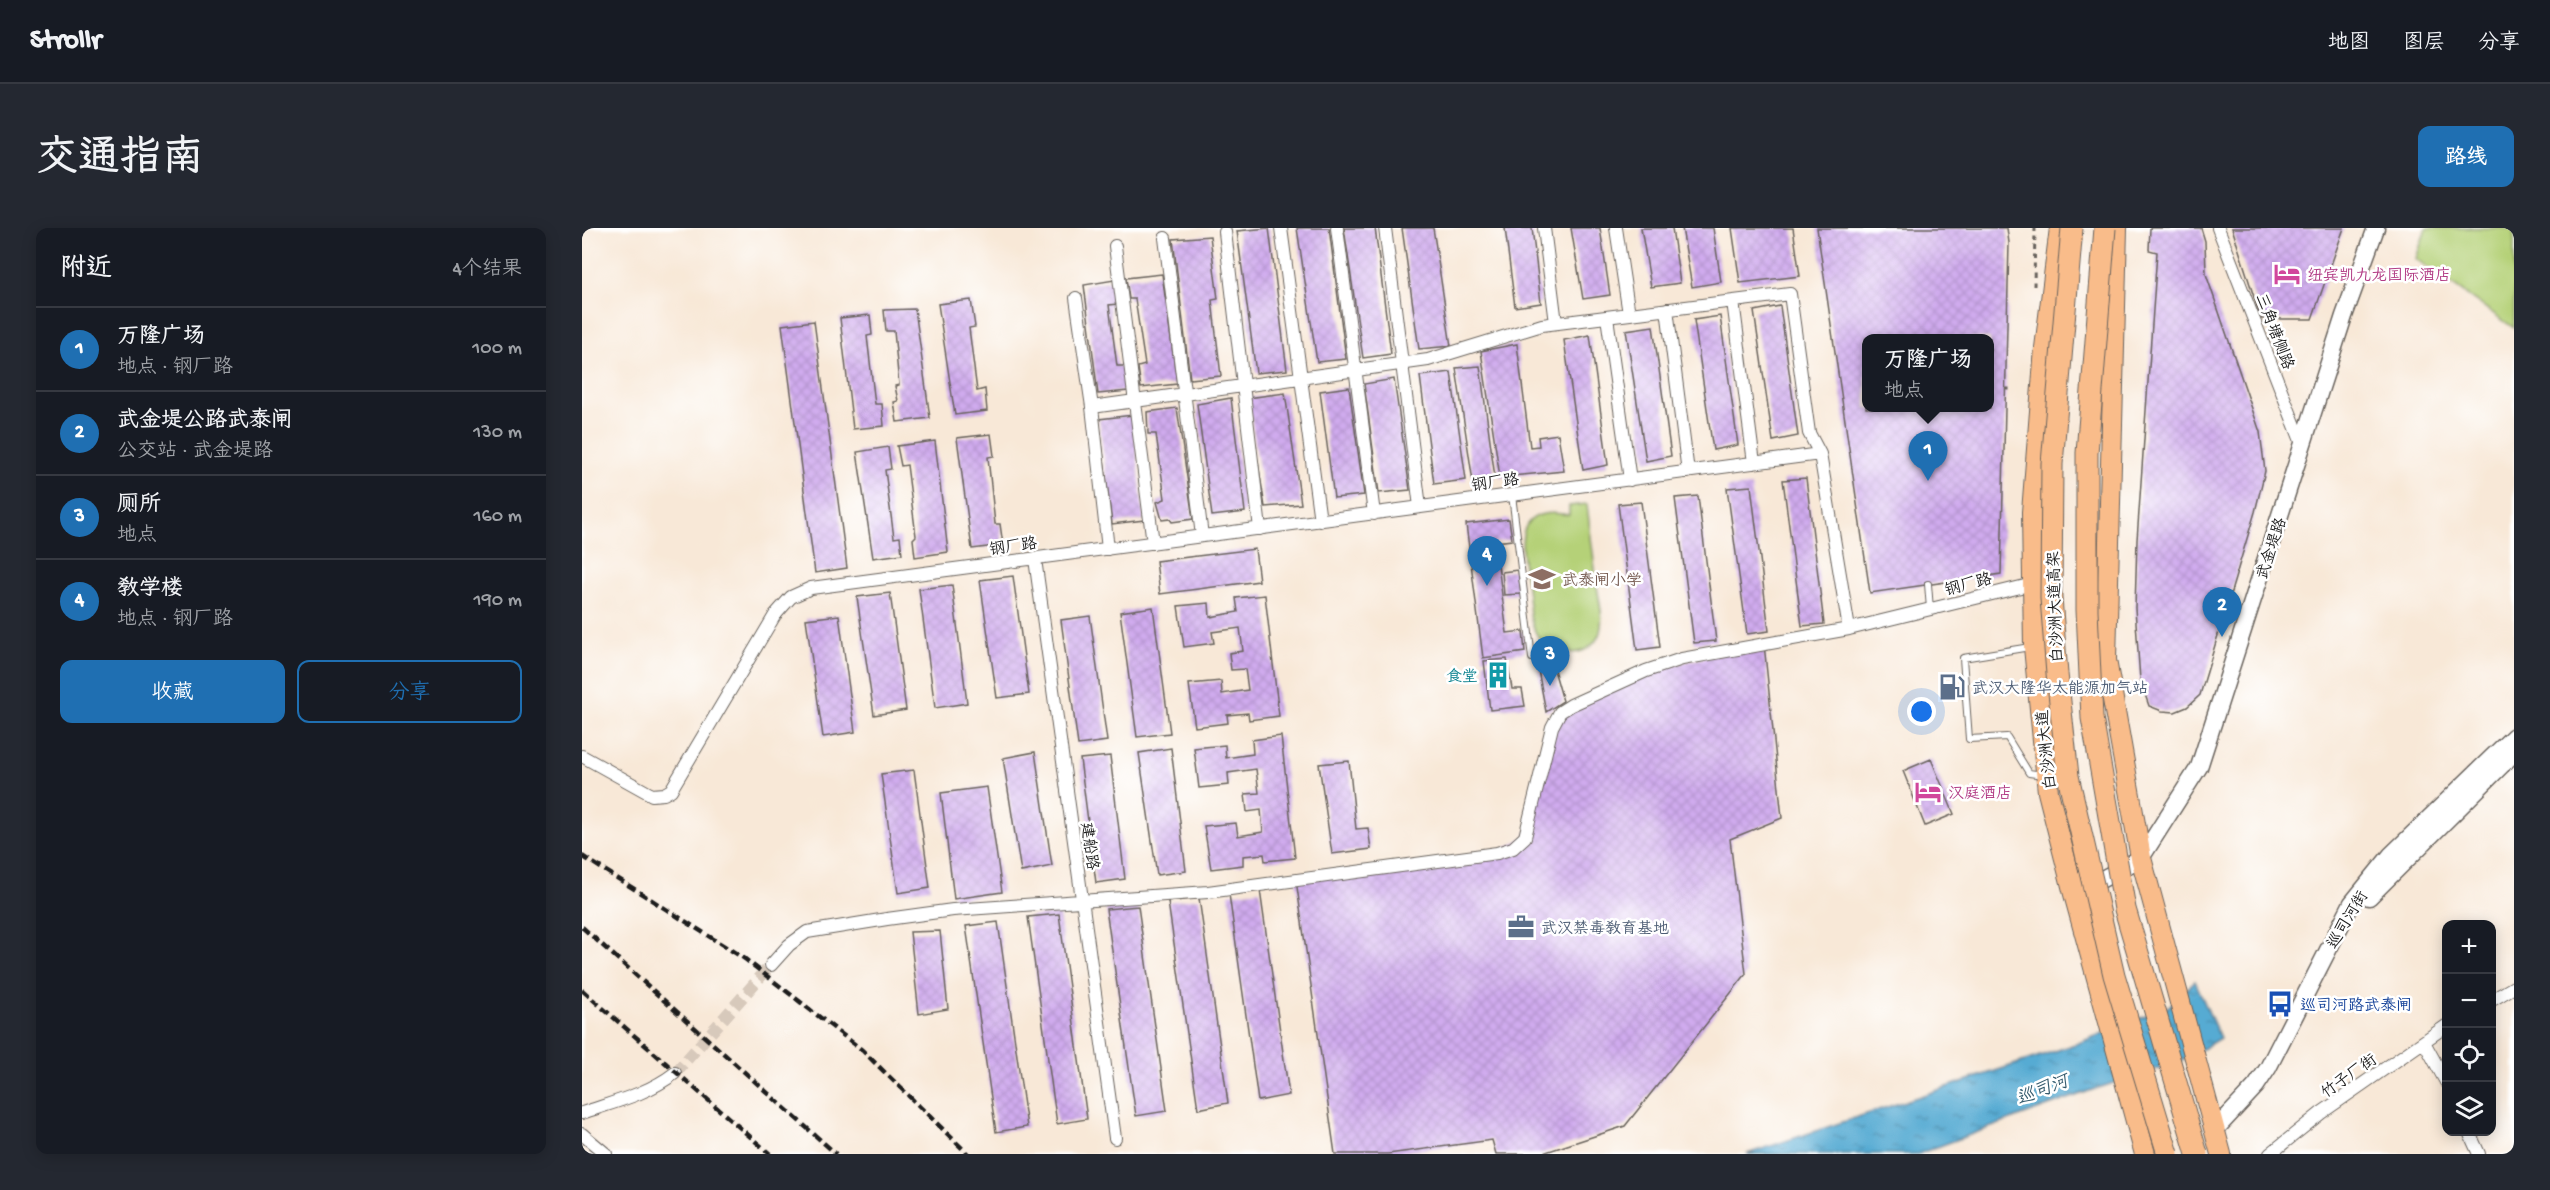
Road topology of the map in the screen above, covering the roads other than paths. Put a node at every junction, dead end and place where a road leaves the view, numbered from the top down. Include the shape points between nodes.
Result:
1 (1281, 228) edge
2 (1337, 228) edge
3 (1385, 228) edge
4 (1544, 228) edge
5 (1616, 228) edge
6 (2060, 228) edge
7 (2072, 228) edge
8 (2105, 228) edge
9 (2117, 228) edge
10 (2218, 228) edge
11 (2376, 228) edge
12 (1225, 232) dead end
13 (1165, 238) dead end
14 (1115, 246) dead end
15 (1076, 297) dead end
16 (1733, 301) junction
17 (1667, 309) junction
18 (1629, 314) junction
19 (1607, 317) junction
20 (1556, 323) junction
21 (1402, 364) junction
22 (1356, 370) junction
23 (1301, 379) junction
24 (1243, 387) junction
25 (1186, 395) junction
26 (1137, 401) junction
27 (1092, 407) junction
28 (2302, 446) junction
29 (1820, 454) junction
30 (1754, 463) junction
31 (1688, 472) junction
32 (1630, 480) junction
33 (1512, 495) junction
34 (1420, 507) junction
35 (1374, 514) junction
36 (1320, 520) junction
37 (1260, 528) junction
38 (1202, 536) junction
39 (1153, 543) junction
40 (1108, 549) junction
41 (1035, 559) junction
42 (1928, 584) dead end
43 (2033, 584) junction
44 (1930, 610) junction
45 (1849, 629) junction
46 (2034, 647) junction
47 (1532, 658) dead end
48 (2514, 736) edge
49 (2514, 753) edge
50 (582, 756) edge
51 (2047, 775) junction
52 (2141, 858) junction
53 (2074, 894) junction
54 (1082, 900) junction
55 (771, 965) tunnel mouth
56 (2514, 987) edge
57 (2496, 998) edge
58 (2443, 1028) edge
59 (2424, 1042) junction
60 (675, 1073) tunnel mouth
61 (2442, 1075) edge
62 (582, 1113) edge
63 (582, 1134) edge
64 (2471, 1136) edge
65 (1115, 1138) dead end
66 (2218, 1143) edge
67 (606, 1154) edge
68 (2145, 1154) edge
69 (2168, 1154) edge
70 (2197, 1154) edge
71 (2270, 1154) edge
72 (2479, 1154) edge

1 - 23 street
2 - 22 street
3 - 21 street
4 - 20 street
5 - 18 street
6 - 43 main road, 白沙洲大道 via 2045,348 2032,512
7 - 69 highway, 白沙洲大道高架, bridge via 2052,464 2052,598 2068,776 2114,975
8 - 70 highway, 白沙洲大道高架, bridge via 2087,453 2092,718 2125,909
9 - 52 main road via 2106,660
10 - 28 street, 三角塘侧路
11 - 28 street, 武金堤路
12 - 24 street
13 - 25 street
14 - 26 street
15 - 27 street
16 - 17 street
16 - 29 street via 1790,294 1809,433
16 - 30 street
17 - 18 street
17 - 31 street
18 - 19 street
19 - 20 street
19 - 32 street
20 - 21 street
21 - 22 street
21 - 34 street
22 - 23 street
22 - 35 street
23 - 24 street
23 - 36 street
24 - 25 street
24 - 37 street
25 - 26 street
25 - 38 street
26 - 27 street
26 - 39 street
27 - 40 street
28 - 52 street, 武金堤路 via 2199,768
29 - 30 street, 钢厂路
29 - 45 street
30 - 31 street, 钢厂路
31 - 32 street, 钢厂路
32 - 33 street, 钢厂路
33 - 34 street, 钢厂路
33 - 47 lane
34 - 35 street, 钢厂路
35 - 36 street, 钢厂路
36 - 37 street, 钢厂路
37 - 38 street, 钢厂路
38 - 39 street, 钢厂路
39 - 40 street, 钢厂路
40 - 41 street, 钢厂路
41 - 50 street, 钢厂路 via 811,588 791,597 775,615 671,790 664,794 651,795
41 - 54 street, 建船路
42 - 44 lane
43 - 44 street, 钢厂路
43 - 46 main road, 白沙洲大道
44 - 45 street, 钢厂路
45 - 54 street, 钢厂路 via 1682,659 1638,674 1560,712 1552,727 1524,837 1513,848 1209,892
46 - 51 main road, 白沙洲大道
46 - 51 lane via 1963,658 1969,739 2007,737 2029,773
48 - 66 street, 巡司河街 via 2391,855 2352,903 2268,1068
49 - 66 street, 巡司河街 via 2356,911 2339,938 2278,1070
51 - 53 main road, 白沙洲大道
52 - 53 street
52 - 66 main road
53 - 68 main road, 白沙洲大道
54 - 55 street via 953,910 807,932
54 - 65 street, 建船路
56 - 57 street
58 - 59 street, 竹子厂街
59 - 61 street
59 - 71 street, 竹子厂街 via 2321,1113
60 - 62 street via 641,1093
63 - 67 street
64 - 72 street

